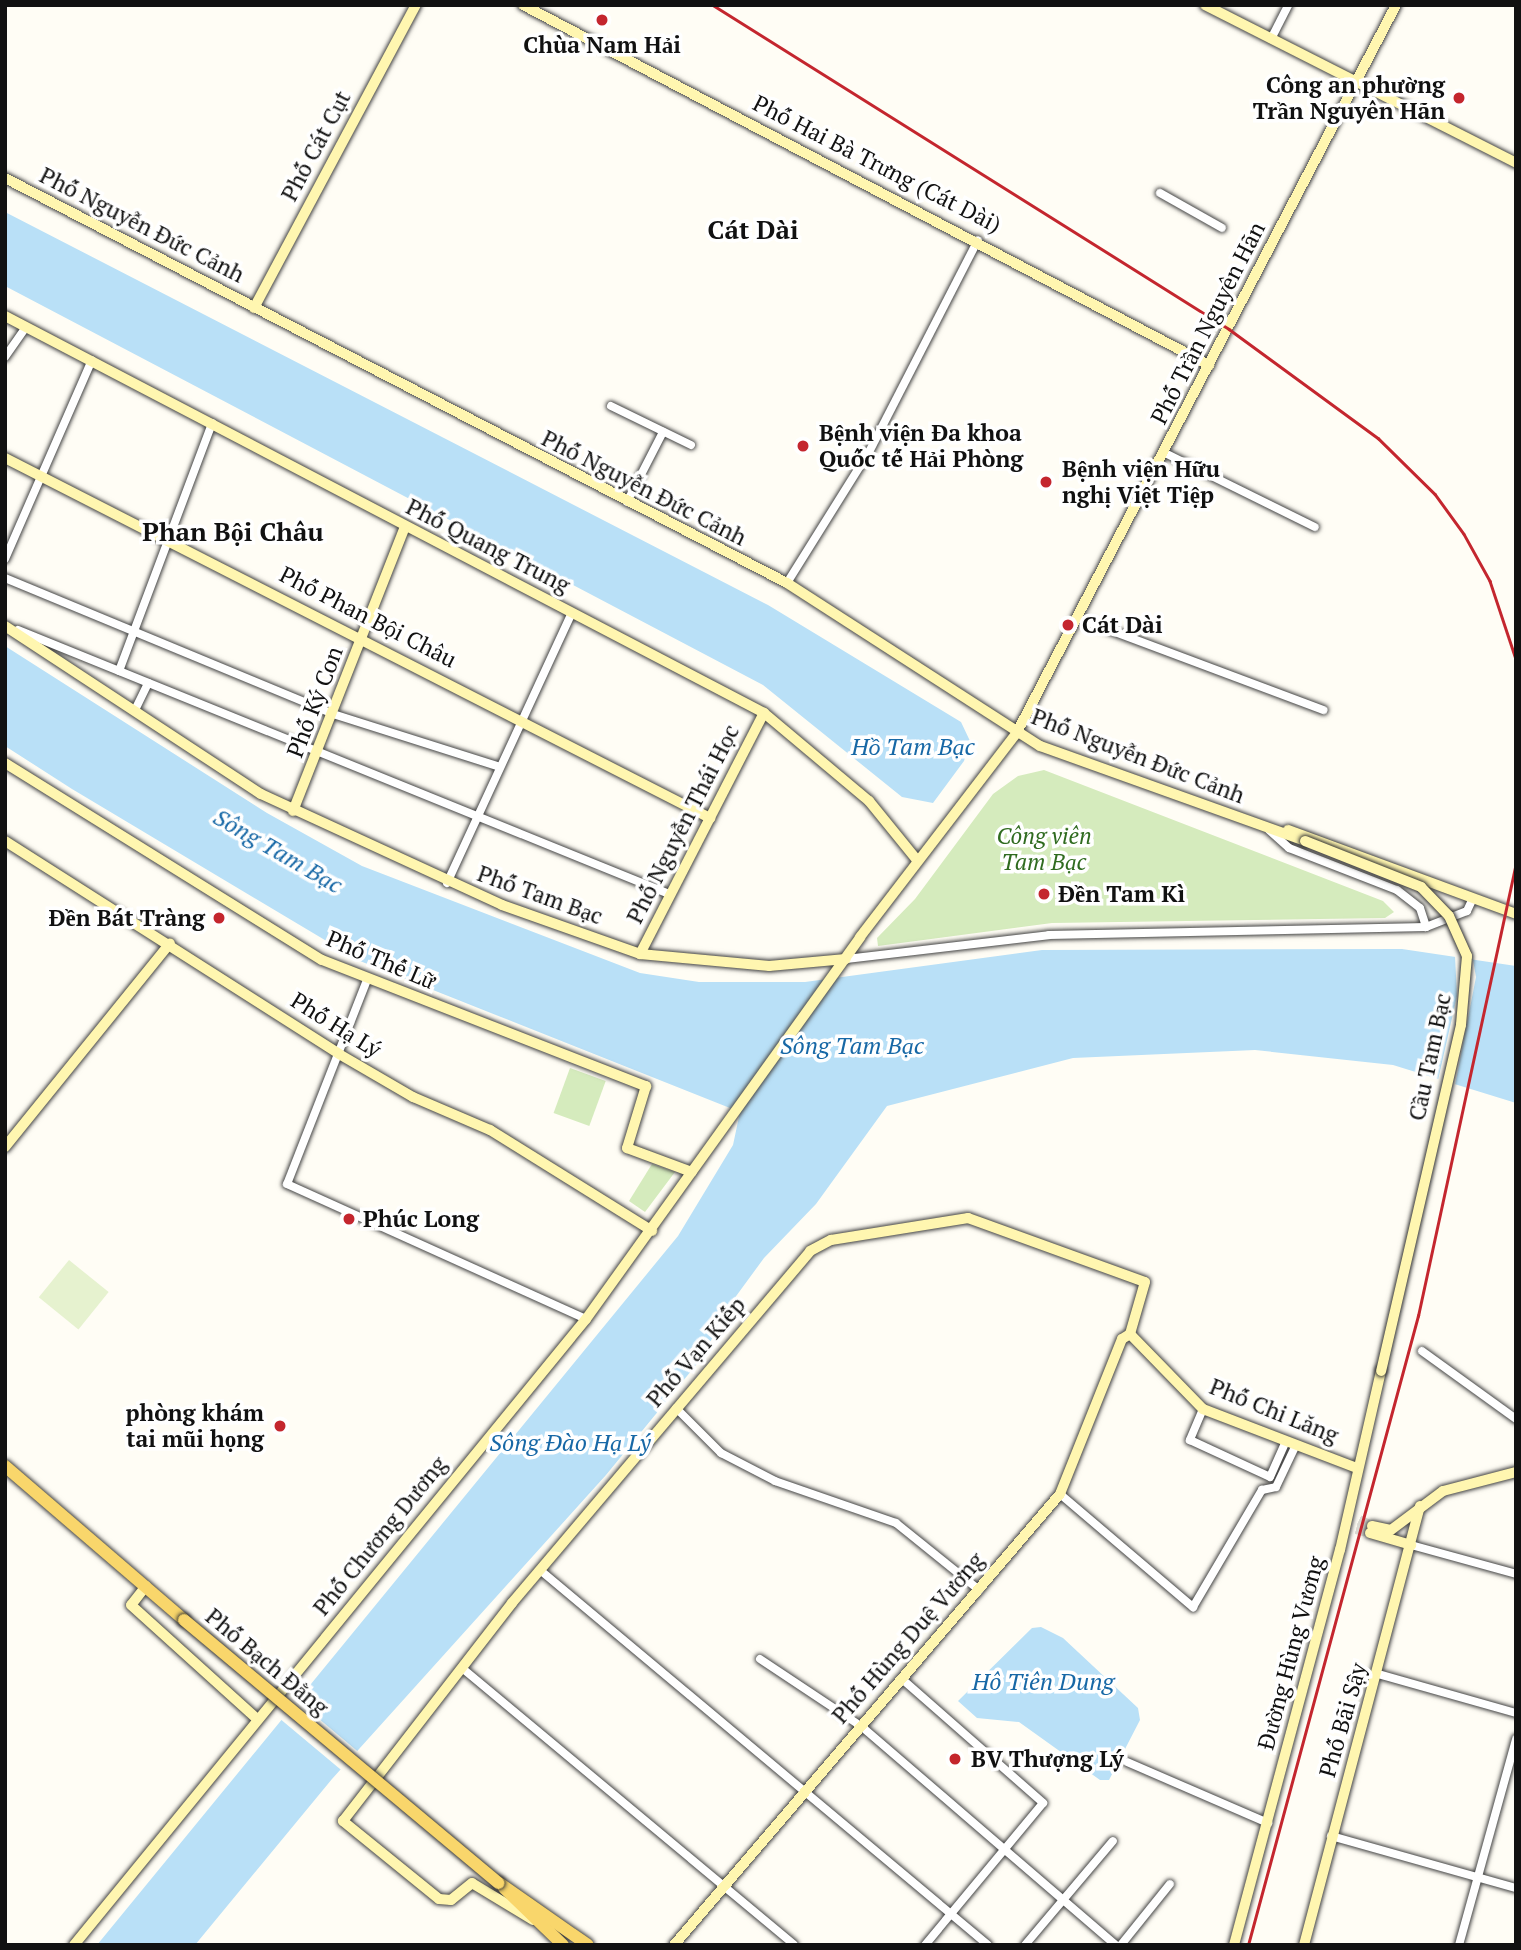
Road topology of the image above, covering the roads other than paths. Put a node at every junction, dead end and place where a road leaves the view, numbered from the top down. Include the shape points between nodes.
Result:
1 (416, 5) edge
2 (523, 5) edge
3 (1205, 5) edge
4 (1288, 5) edge
5 (1396, 5) edge
6 (1271, 39) junction
7 (1355, 80) junction
8 (1516, 163) edge
9 (5, 178) edge
10 (1160, 193) dead end
11 (1222, 228) dead end
12 (978, 240) junction
13 (254, 307) junction
14 (5, 316) edge
15 (26, 327) junction
16 (5, 357) edge
17 (92, 360) junction
18 (1209, 365) junction
19 (611, 407) dead end
20 (212, 423) junction
21 (663, 432) junction
22 (691, 445) dead end
23 (1164, 453) junction
24 (5, 458) edge
25 (43, 479) junction
26 (627, 502) junction
27 (1315, 527) dead end
28 (404, 528) junction
29 (169, 542) junction
30 (5, 559) edge
31 (5, 578) edge
32 (787, 583) junction
33 (572, 612) junction
34 (1080, 619) junction
35 (5, 625) edge
36 (135, 628) junction
37 (363, 637) junction
38 (119, 671) junction
39 (148, 683) junction
40 (136, 708) junction
41 (1324, 710) dead end
42 (764, 713) junction
43 (333, 714) junction
44 (525, 720) junction
45 (1016, 734) junction
46 (317, 754) junction
47 (5, 763) edge
48 (500, 767) junction
49 (293, 811) junction
50 (478, 818) junction
51 (710, 818) junction
52 (1264, 826) junction
53 (5, 841) edge
54 (1305, 841) joint
55 (917, 860) junction
56 (447, 883) junction
57 (669, 894) junction
58 (1473, 898) junction
59 (1516, 914) edge
60 (1426, 927) junction
61 (170, 943) junction
62 (640, 954) junction
63 (846, 959) junction
64 (367, 980) junction
65 (339, 1054) junction
66 (5, 1147) edge
67 (692, 1172) junction
68 (652, 1231) junction
69 (586, 1319) junction
70 (1130, 1334) junction
71 (1422, 1351) dead end
72 (1381, 1371) joint
73 (676, 1408) junction
74 (1203, 1409) junction
75 (1516, 1419) edge
76 (1290, 1445) junction
77 (5, 1466) edge
78 (1357, 1468) junction
79 (1516, 1472) edge
80 (1060, 1494) junction
81 (1420, 1506) junction
82 (1411, 1545) junction
83 (540, 1570) junction
84 (1516, 1574) edge
85 (146, 1586) junction
86 (979, 1590) junction
87 (760, 1659) dead end
88 (462, 1668) junction
89 (1378, 1674) junction
90 (902, 1679) junction
91 (1516, 1713) edge
92 (257, 1719) junction
93 (861, 1726) junction
94 (1516, 1740) edge
95 (1127, 1762) dead end
96 (806, 1789) junction
97 (1268, 1823) junction
98 (1331, 1836) junction
99 (1113, 1841) dead end
100 (1006, 1850) junction
101 (1477, 1877) junction
102 (1170, 1884) dead end
103 (501, 1885) junction
104 (724, 1887) junction
105 (1516, 1888) edge
106 (1063, 1899) junction
107 (952, 1914) junction
108 (533, 1920) junction
109 (74, 1945) edge
110 (563, 1945) edge
111 (587, 1945) edge
112 (674, 1945) edge
113 (794, 1945) edge
114 (925, 1945) edge
115 (988, 1945) edge
116 (1025, 1945) edge
117 (1118, 1945) edge
118 (1234, 1945) edge
119 (1304, 1945) edge
120 (1459, 1945) edge

1 - 13 street, Phố Cát Cụt
2 - 12 street, Phố Hai Bà Trưng (Cát Dài)
3 - 6 street
4 - 6 street
5 - 7 street, Phố Trần Nguyên Hãn
6 - 7 street
7 - 8 street
7 - 18 street, Phố Trần Nguyên Hãn
9 - 13 street, Phố Nguyễn Đức Cảnh
10 - 11 street
12 - 18 street, Phố Hai Bà Trưng (Cát Dài)
12 - 32 street via 869,452
13 - 26 street, Phố Nguyễn Đức Cảnh
14 - 15 street, Phố Quang Trung
15 - 16 street
15 - 17 street, Phố Quang Trung
17 - 20 street, Phố Quang Trung
17 - 25 street
18 - 23 street, Phố Trần Nguyên Hãn
19 - 21 street
20 - 28 street, Phố Quang Trung
20 - 29 street
21 - 22 street
21 - 26 street
23 - 27 street
23 - 34 street, Phố Trần Nguyên Hãn
24 - 25 street, Phố Phan Bội Châu
25 - 29 street, Phố Phan Bội Châu
25 - 30 street
26 - 32 street, Phố Nguyễn Đức Cảnh
28 - 33 street, Phố Quang Trung
28 - 37 street, Phố Ký Con
29 - 36 street
29 - 37 street, Phố Phan Bội Châu
31 - 36 street
32 - 45 street, Phố Nguyễn Đức Cảnh
33 - 42 street, Phố Quang Trung
33 - 44 street
34 - 41 street
34 - 45 street, Phố Trần Nguyên Hãn
35 - 38 street
35 - 40 street, Phố Tam Bạc
36 - 38 street
36 - 43 street
37 - 43 street, Phố Ký Con
37 - 44 street, Phố Phan Bội Châu
38 - 39 street
39 - 40 street
39 - 46 street
40 - 49 street, Phố Tam Bạc
42 - 51 street, Phố Nguyễn Thái Học
42 - 55 street, Phố Quang Trung via 860,793
43 - 46 street, Phố Ký Con
43 - 48 street
44 - 48 street
44 - 51 street, Phố Phan Bội Châu
45 - 52 street, Phố Nguyễn Đức Cảnh
45 - 55 street
46 - 49 street, Phố Ký Con
46 - 50 street
47 - 64 street, Phố Thế Lữ via 298,946
48 - 50 street
49 - 56 street, Phố Tam Bạc
50 - 56 street
50 - 57 street
51 - 57 street, Phố Nguyễn Thái Học
52 - 54 street, Phố Nguyễn Đức Cảnh
52 - 58 street, Phố Nguyễn Đức Cảnh via 1309,833
52 - 60 street via 1289,848 1396,890 1420,908
53 - 61 street, Phố Hạ Lý
54 - 72 street, Cầu Tam Bạc, bridge via 1421,887 1449,916 1467,956 1461,1025
55 - 63 street
56 - 62 street, Phố Tam Bạc
57 - 62 street, Phố Nguyễn Thái Học
58 - 59 street, Phố Nguyễn Đức Cảnh
58 - 60 street via 1467,911
60 - 63 street via 1061,934
61 - 65 street, Phố Hạ Lý
61 - 66 street
62 - 63 street, Phố Tam Bạc via 769,965
63 - 67 street, Phố Chương Dương
64 - 65 street
64 - 67 street, Phố Thế Lữ via 646,1086 627,1148
65 - 68 street, Phố Hạ Lý via 413,1097 490,1130
65 - 69 street via 287,1184
67 - 68 street, Phố Chương Dương
68 - 69 street, Phố Chương Dương
69 - 92 street, Phố Chương Dương
70 - 73 street, Phố Vạn Kiếp via 1145,1282 968,1218 831,1240 801,1257
70 - 74 street, Phố Chi Lăng
70 - 80 street, Phố Hùng Duệ Vương via 1122,1339
71 - 75 street
72 - 78 street, Đường Hùng Vương
73 - 83 street, Phố Vạn Kiếp
73 - 86 street via 721,1453 775,1482 896,1523
74 - 76 street, Phố Chi Lăng
74 - 76 street via 1190,1440 1270,1477
76 - 78 street, Phố Chi Lăng
76 - 80 street via 1276,1487 1262,1490 1193,1607
77 - 85 main road, Phố Bạch Đằng
78 - 97 street, Đường Hùng Vương via 1352,1523
79 - 81 street via 1443,1491
80 - 86 street, Phố Hùng Duệ Vương
81 - 82 street, Phố Bãi Sậy
81 - 82 street via 1391,1530 1371,1529
82 - 84 street
82 - 89 street, Phố Bãi Sậy
83 - 88 street, Phố Vạn Kiếp
83 - 96 street
85 - 92 street via 131,1605
85 - 103 main road, Phố Bạch Đằng, bridge
86 - 90 street, Phố Hùng Duệ Vương
87 - 93 street
88 - 104 street
88 - 108 street, Phố Vạn Kiếp via 343,1821 439,1899 452,1900 472,1883
89 - 91 street
89 - 98 street, Phố Bãi Sậy
90 - 93 street, Phố Hùng Duệ Vương
90 - 100 street via 1041,1798 1043,1807
92 - 109 street, Phố Chương Dương
93 - 96 street, Phố Hùng Duệ Vương
93 - 100 street
94 - 101 street
95 - 97 street
96 - 104 street, Phố Hùng Duệ Vương
96 - 107 street
97 - 118 street, Đường Hùng Vương
98 - 101 street
98 - 119 street, Phố Bãi Sậy
99 - 106 street
100 - 106 street
100 - 107 street
101 - 105 street
101 - 120 street
102 - 117 street
103 - 108 main road, Phố Bạch Đằng
103 - 111 main road, Phố Bạch Đằng
104 - 112 street, Phố Hùng Duệ Vương
104 - 113 street
106 - 116 street
106 - 117 street
107 - 114 street
107 - 115 street
108 - 110 main road, Phố Bạch Đằng

